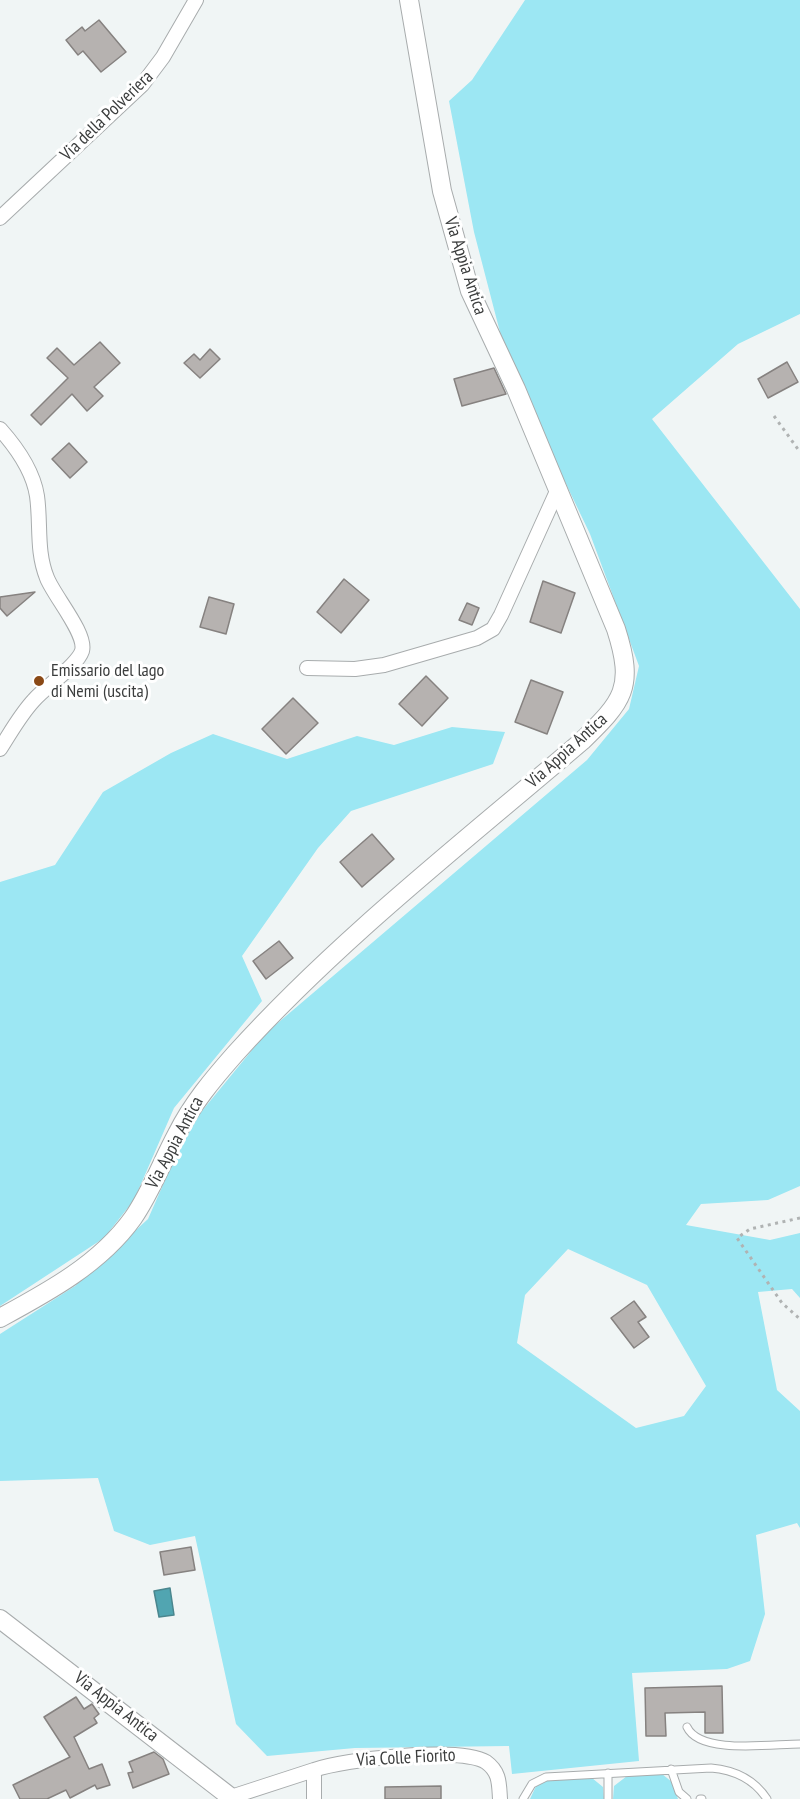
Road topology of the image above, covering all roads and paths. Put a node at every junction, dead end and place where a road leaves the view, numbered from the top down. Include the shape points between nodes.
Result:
1 (195, 0) edge
2 (409, 0) edge
3 (0, 218) edge
4 (774, 416) dead end
5 (0, 429) edge
6 (800, 452) edge
7 (558, 489) junction
8 (308, 668) dead end
9 (0, 749) edge
10 (800, 1218) edge
11 (0, 1318) edge
12 (800, 1319) edge
13 (0, 1619) edge
14 (687, 1727) dead end
15 (800, 1744) edge
16 (671, 1769) junction
17 (314, 1770) junction
18 (608, 1773) junction
19 (232, 1798) edge
20 (314, 1799) edge
21 (500, 1799) edge
22 (523, 1799) edge
23 (608, 1799) edge
24 (687, 1799) edge
25 (766, 1799) edge

1 - 3 street, Via della Polveriera via 147,79
2 - 7 street, Via Appia Antica via 441,183 463,269 479,315 508,371
4 - 6 path
5 - 9 street via 33,478 43,567 82,644 77,659 35,699
7 - 8 street via 503,611 490,631 473,640 373,667
7 - 11 street, Via Appia Antica via 622,650 625,675 617,704 582,741 363,929 260,1028 199,1097 145,1200 107,1249 63,1282
10 - 12 path via 750,1229 737,1238 782,1303
13 - 19 street, Via Appia Antica
14 - 15 lane via 691,1736 710,1745
16 - 18 lane
16 - 24 lane via 679,1792
16 - 25 lane via 729,1770 759,1788
17 - 19 street, Via Colle Fiorito
17 - 20 street
17 - 21 street, Via Colle Fiorito via 368,1758 471,1756 485,1761 496,1772
18 - 22 lane via 541,1778
18 - 23 lane

